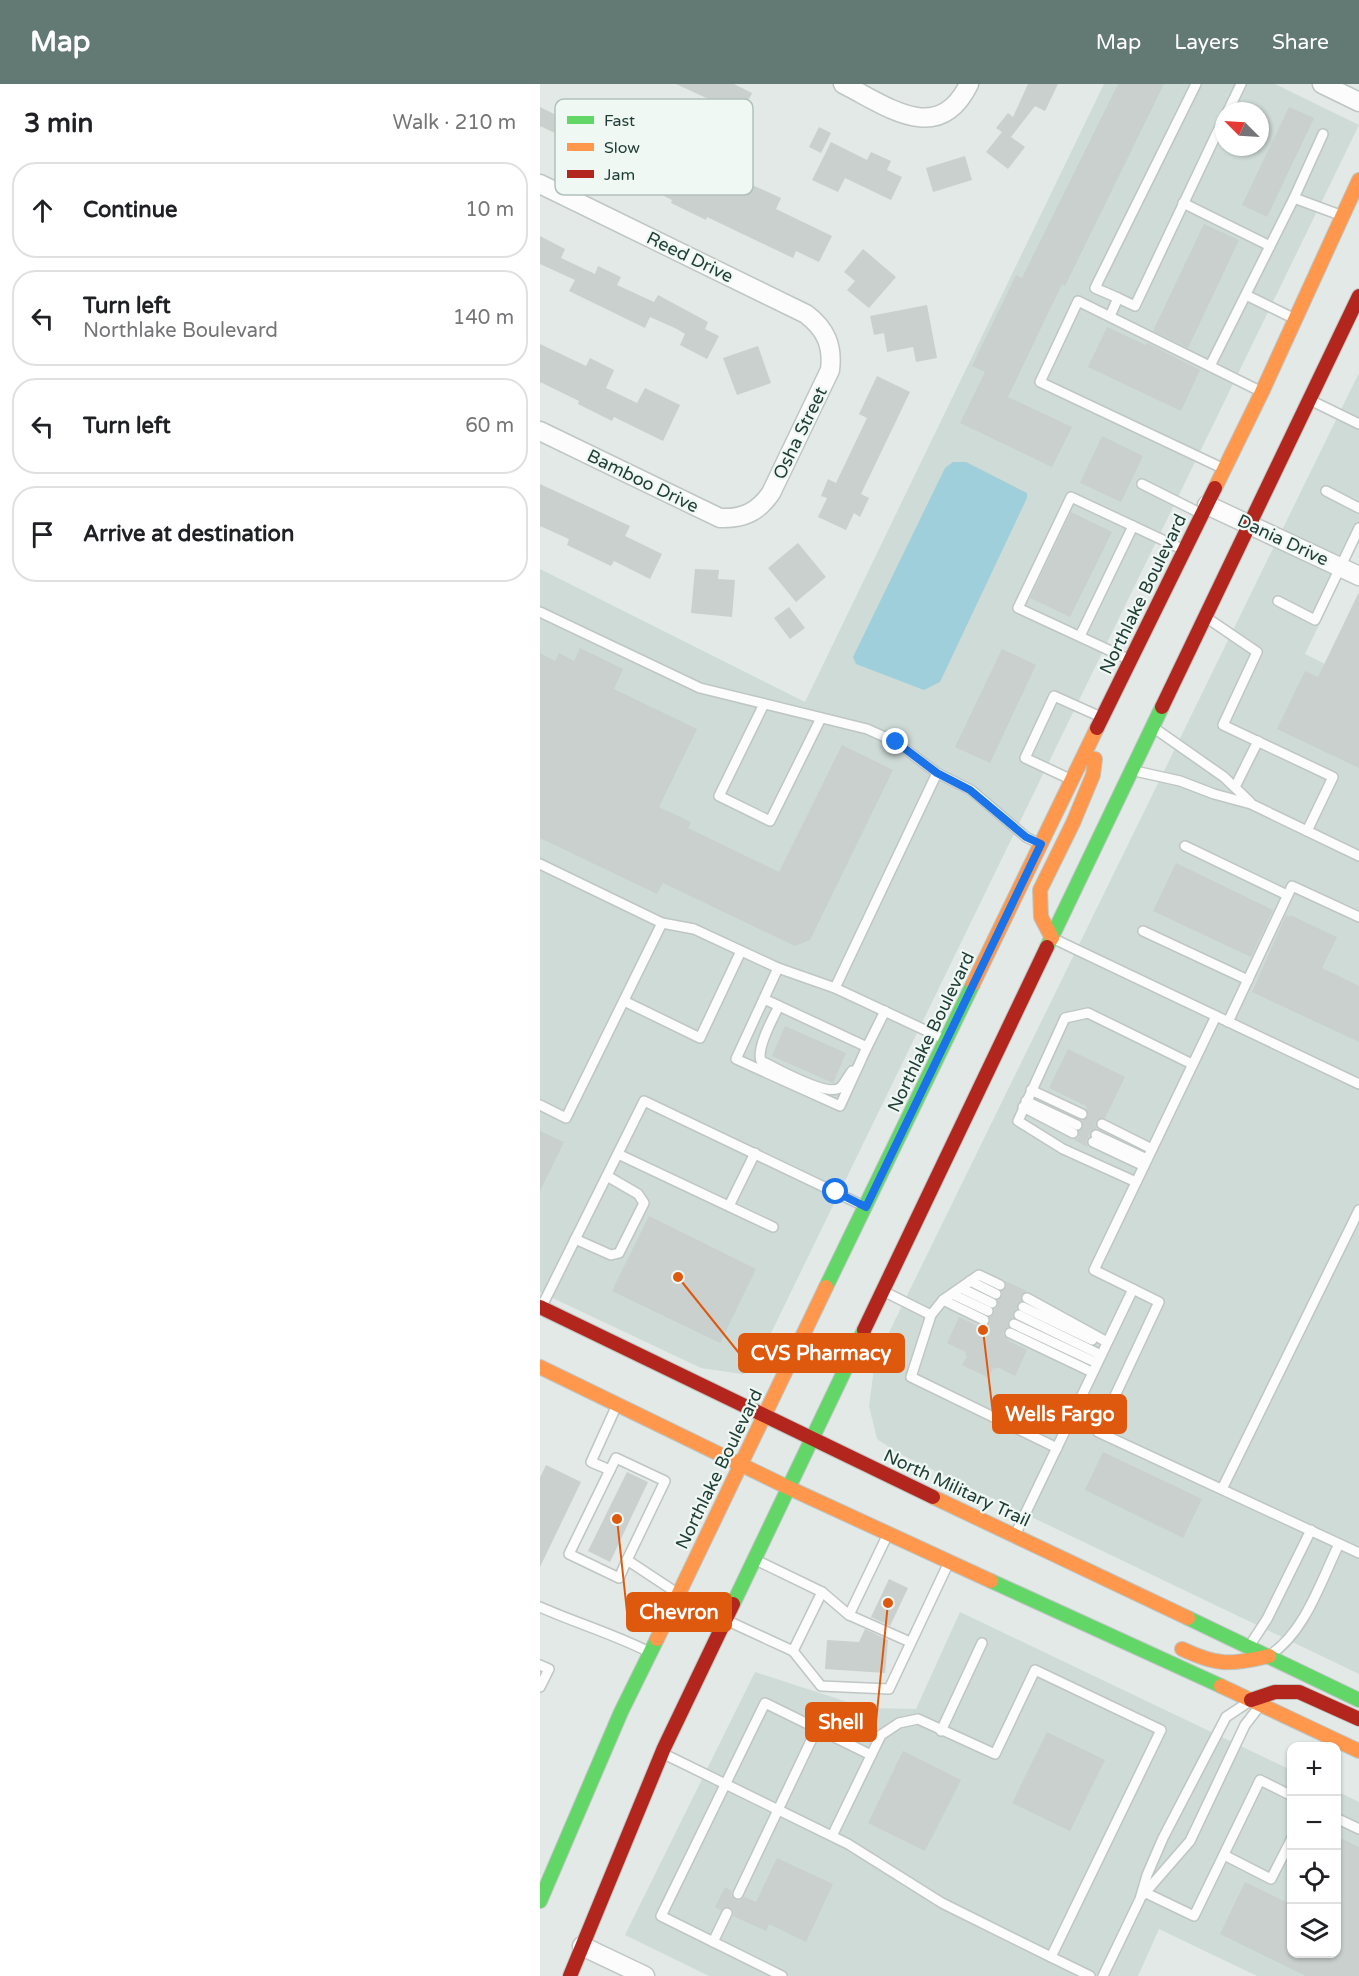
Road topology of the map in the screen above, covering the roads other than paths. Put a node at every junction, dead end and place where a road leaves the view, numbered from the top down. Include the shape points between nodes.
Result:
1 (843, 84) edge
2 (969, 84) edge
3 (1196, 84) edge
4 (1240, 84) edge
5 (1322, 84) edge
6 (1232, 102) edge
7 (1359, 102) edge
8 (1323, 134) dead end
9 (1215, 137) edge
10 (1359, 180) edge
11 (540, 184) edge
12 (555, 191) edge
13 (563, 195) edge
14 (1294, 198) junction
15 (1184, 203) junction
16 (1342, 216) junction
17 (1270, 246) junction
18 (1246, 295) junction
19 (1359, 297) edge
20 (1118, 298) junction
21 (1110, 316) junction
22 (1295, 319) junction
23 (829, 342) joint
24 (1210, 366) junction
25 (1262, 392) junction
26 (1309, 400) junction
27 (1359, 424) edge
28 (540, 431) edge
29 (1224, 469) junction
30 (1142, 484) dead end
31 (1326, 491) dead end
32 (1359, 508) edge
33 (1205, 509) junction
34 (748, 515) joint
35 (1249, 524) junction
36 (1133, 526) junction
37 (1359, 528) edge
38 (1185, 550) junction
39 (1340, 567) junction
40 (1359, 576) edge
41 (1278, 602) dead end
42 (540, 612) edge
43 (1205, 617) junction
44 (1080, 636) junction
45 (1130, 660) junction
46 (764, 704) junction
47 (821, 718) junction
48 (1102, 718) junction
49 (1152, 727) junction
50 (1258, 741) junction
51 (1132, 770) junction
52 (937, 773) junction
53 (1072, 780) junction
54 (1235, 787) junction
55 (1251, 804) junction
56 (1307, 831) junction
57 (1041, 844) junction
58 (1185, 846) dead end
59 (1359, 856) edge
60 (540, 864) edge
61 (1287, 895) junction
62 (1359, 917) edge
63 (662, 923) junction
64 (1143, 931) dead end
65 (1052, 938) junction
66 (741, 951) junction
67 (778, 968) junction
68 (1248, 980) junction
69 (835, 988) junction
70 (764, 999) junction
71 (624, 1000) junction
72 (779, 1006) junction
73 (885, 1011) junction
74 (1216, 1016) junction
75 (1228, 1022) junction
76 (946, 1041) junction
77 (867, 1047) junction
78 (1192, 1064) junction
79 (858, 1067) junction
80 (1359, 1084) edge
81 (1030, 1090) junction
82 (540, 1104) edge
83 (1024, 1104) junction
84 (1082, 1114) dead end
85 (1102, 1124) dead end
86 (1075, 1129) dead end
87 (1094, 1138) dead end
88 (1152, 1149) junction
89 (755, 1153) junction
90 (618, 1154) junction
91 (1145, 1163) junction
92 (607, 1176) junction
93 (1136, 1182) junction
94 (729, 1206) junction
95 (866, 1207) junction
96 (1359, 1210) edge
97 (773, 1227) dead end
98 (575, 1239) junction
99 (970, 1281) junction
100 (961, 1288) junction
101 (1133, 1289) junction
102 (884, 1292) junction
103 (951, 1294) junction
104 (943, 1300) junction
105 (992, 1303) junction
106 (541, 1307) edge
107 (931, 1315) junction
108 (1019, 1315) junction
109 (1101, 1356) junction
110 (540, 1367) edge
111 (617, 1405) junction
112 (765, 1417) junction
113 (813, 1439) junction
114 (1057, 1448) junction
115 (739, 1465) junction
116 (610, 1470) junction
117 (787, 1487) junction
118 (1222, 1489) junction
119 (1311, 1530) junction
120 (888, 1533) junction
121 (1015, 1535) junction
122 (1339, 1544) junction
123 (1359, 1553) edge
124 (753, 1559) junction
125 (627, 1560) junction
126 (949, 1561) junction
127 (1016, 1591) junction
128 (822, 1592) junction
129 (679, 1594) junction
130 (1078, 1606) dead end
131 (540, 1607) edge
132 (849, 1615) junction
133 (725, 1620) junction
134 (910, 1642) junction
135 (982, 1643) dead end
136 (1169, 1643) dead end
137 (1249, 1647) junction
138 (650, 1652) junction
139 (793, 1652) junction
140 (1269, 1656) junction
141 (540, 1665) edge
142 (540, 1687) edge
143 (1359, 1700) edge
144 (1256, 1702) junction
145 (1359, 1719) edge
146 (817, 1728) junction
147 (940, 1731) junction
148 (1359, 1751) edge
149 (662, 1753) junction
150 (871, 1755) junction
151 (726, 1784) junction
152 (1287, 1794) edge
153 (777, 1809) junction
154 (1341, 1820) edge
155 (1359, 1829) edge
156 (832, 1836) junction
157 (1287, 1848) edge
158 (1224, 1856) junction
159 (738, 1894) dead end
160 (1143, 1896) junction
161 (540, 1901) edge
162 (727, 1913) dead end
163 (713, 1942) junction
164 (582, 1946) junction
165 (1052, 1958) junction
166 (570, 1976) edge
167 (645, 1976) edge
168 (782, 1976) edge
169 (1090, 1976) edge
170 (1103, 1976) edge

1 - 2 street via 910,117 924,119 954,107
3 - 20 lane via 1095,288
4 - 6 lane
5 - 7 street
8 - 14 lane
9 - 15 lane
10 - 16 main road, Northlake Boulevard
11 - 12 street, Reed Drive
13 - 23 street, Reed Drive via 806,314
14 - 16 lane
14 - 17 lane
15 - 17 lane
15 - 20 lane via 1135,306
16 - 22 main road, Northlake Boulevard
17 - 18 lane
18 - 22 lane
18 - 24 lane
19 - 26 main road
20 - 21 lane
21 - 24 lane
21 - 29 lane via 1078,301 1040,382
22 - 25 main road, Northlake Boulevard
23 - 34 street, Osha Street via 830,370 771,493 764,504
24 - 25 lane
25 - 29 main road, Northlake Boulevard
26 - 27 lane
26 - 35 main road
28 - 34 street, Bamboo Drive via 720,518
29 - 33 main road, Northlake Boulevard
30 - 33 lane
31 - 32 lane
33 - 35 street, Dania Drive
33 - 38 main road, Northlake Boulevard
35 - 39 street, Dania Drive
35 - 43 main road
36 - 38 lane
36 - 44 lane
36 - 44 lane via 1071,497 1061,517 1018,608
37 - 39 lane
38 - 45 main road, Northlake Boulevard
39 - 40 street, Dania Drive
39 - 41 lane via 1315,620
42 - 46 lane via 700,688
43 - 49 main road
43 - 50 lane via 1257,652 1223,725
44 - 45 lane
45 - 48 main road, Northlake Boulevard
46 - 47 lane
46 - 47 lane via 719,796 770,821
47 - 52 lane via 867,729 896,742
48 - 53 main road, Northlake Boulevard
48 - 53 lane via 1054,696 1025,758
48 - 65 main road via 1093,775 1040,891 1041,917
49 - 51 main road
49 - 54 lane
50 - 54 lane
50 - 56 lane via 1333,777
51 - 55 lane
51 - 65 main road
52 - 57 lane via 970,790 1026,837
52 - 69 lane
53 - 57 main road, Northlake Boulevard
54 - 55 lane
55 - 56 lane
56 - 59 lane
57 - 76 main road, Northlake Boulevard
58 - 61 lane
60 - 63 lane
61 - 62 lane via 1292,886
61 - 68 lane
63 - 66 lane via 694,929
63 - 71 lane
64 - 68 lane
65 - 74 lane
65 - 102 main road
66 - 67 lane
66 - 71 lane via 700,1038
67 - 69 lane
67 - 70 lane
68 - 75 lane
69 - 73 lane
70 - 72 lane
70 - 79 lane via 736,1059 840,1106
71 - 82 lane via 566,1118
72 - 77 lane
72 - 79 lane via 762,1044 761,1061 817,1088 834,1090
73 - 76 lane
73 - 77 lane
74 - 75 lane
74 - 78 lane
75 - 80 lane
76 - 95 main road, Northlake Boulevard
77 - 79 lane
78 - 81 lane via 1088,1014 1065,1018
78 - 88 lane
81 - 83 lane
81 - 84 lane
83 - 86 lane
83 - 93 lane via 1018,1121 1063,1149
85 - 88 lane
87 - 91 lane
88 - 91 lane
89 - 90 lane via 644,1101
89 - 94 lane
89 - 95 lane
90 - 92 lane
90 - 94 lane
91 - 93 lane
92 - 98 lane
92 - 98 lane via 638,1194 644,1203 619,1253 614,1256
93 - 101 lane via 1094,1270
94 - 97 lane
95 - 112 main road, Northlake Boulevard
96 - 118 lane
98 - 106 lane
99 - 100 lane
99 - 105 lane
99 - 105 lane via 979,1275
100 - 103 lane
100 - 105 lane
101 - 109 lane
101 - 118 lane via 1159,1302 1098,1432
102 - 107 lane
102 - 113 main road
103 - 104 lane
103 - 105 lane
104 - 105 lane
104 - 107 lane
106 - 112 main road, North Military Trail
107 - 114 lane via 911,1377
108 - 109 lane
108 - 109 lane
108 - 109 lane
109 - 114 lane
110 - 111 main road
111 - 115 main road
111 - 116 lane via 591,1462
112 - 113 main road, North Military Trail
112 - 115 main road, Northlake Boulevard
113 - 117 main road
113 - 121 main road, North Military Trail
114 - 121 lane
115 - 117 main road
115 - 129 main road, Northlake Boulevard
116 - 125 lane via 616,1458 665,1481
116 - 125 lane via 569,1554 619,1578
117 - 120 main road
117 - 124 main road
118 - 119 lane
119 - 122 lane
119 - 137 lane
120 - 126 main road
120 - 132 lane
121 - 137 main road, North Military Trail
122 - 123 lane
122 - 140 lane via 1298,1629
124 - 128 lane
124 - 133 main road
125 - 129 lane
126 - 127 main road
126 - 134 lane
127 - 130 main road
127 - 144 main road
128 - 132 lane
128 - 139 lane
129 - 138 main road, Northlake Boulevard
131 - 138 lane
132 - 134 lane
133 - 139 lane
133 - 149 main road
134 - 139 lane via 889,1689 821,1686
135 - 147 lane
136 - 140 main road via 1209,1661 1226,1664
137 - 140 main road, North Military Trail
138 - 161 main road, Northlake Boulevard
140 - 143 main road, North Military Trail
141 - 142 lane via 549,1669
144 - 145 main road via 1275,1692 1299,1692
144 - 148 main road
144 - 160 lane via 1190,1841
144 - 160 lane via 1226,1717 1163,1838 1147,1875
146 - 150 lane
146 - 151 lane via 765,1703
146 - 153 lane
147 - 150 lane via 918,1719 899,1723 881,1735
147 - 165 lane via 995,1754 1035,1670 1161,1730
149 - 151 lane
149 - 164 main road
150 - 156 lane
151 - 153 lane
151 - 163 lane via 661,1916
152 - 158 lane via 1260,1780
153 - 156 lane
153 - 159 lane
154 - 155 lane
156 - 165 lane via 942,1903
157 - 158 lane via 1271,1879
158 - 160 lane via 1194,1916
160 - 170 lane
162 - 163 lane
163 - 168 lane
164 - 166 main road
164 - 167 street
165 - 169 lane

